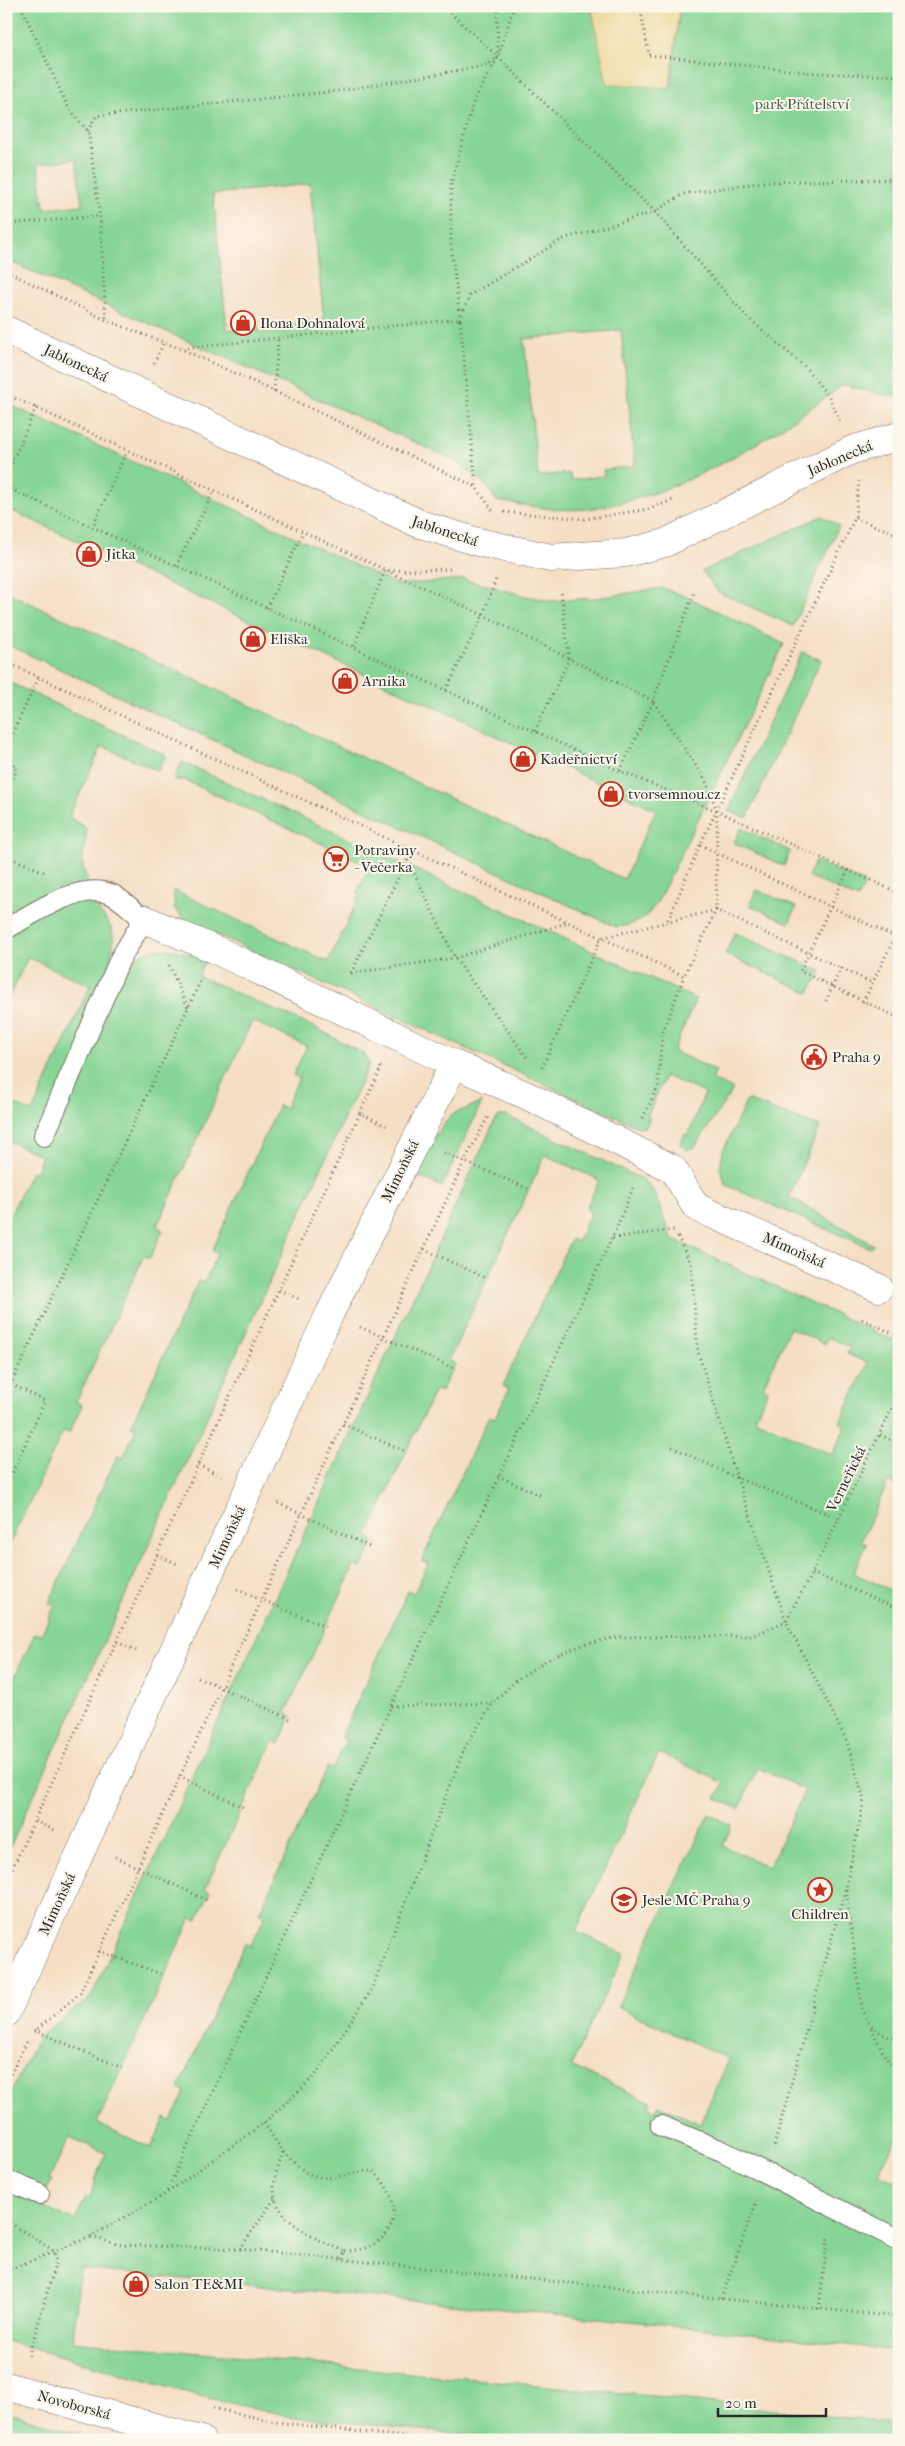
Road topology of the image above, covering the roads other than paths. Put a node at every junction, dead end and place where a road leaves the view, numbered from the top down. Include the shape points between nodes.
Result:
1 (6, 330) edge
2 (899, 436) edge
3 (144, 919) junction
4 (6, 929) edge
5 (454, 1064) junction
6 (44, 1136) dead end
7 (879, 1288) dead end
8 (17, 2020) edge
9 (661, 2126) dead end
10 (6, 2180) edge
11 (39, 2194) dead end
12 (899, 2240) edge
13 (6, 2386) edge
14 (200, 2440) edge

1 - 2 street, Jablonecká via 420,524 478,542 551,558 626,552 665,543 852,450
3 - 4 lane via 113,895 88,891 58,900
3 - 5 street, Mimoňská
3 - 6 lane via 120,959
5 - 7 street, Mimoňská via 535,1086 638,1151 673,1169 696,1207
5 - 8 street, Mimoňská via 249,1489 85,1844
9 - 12 lane via 722,2151
10 - 11 lane
13 - 14 street, Novoborská

